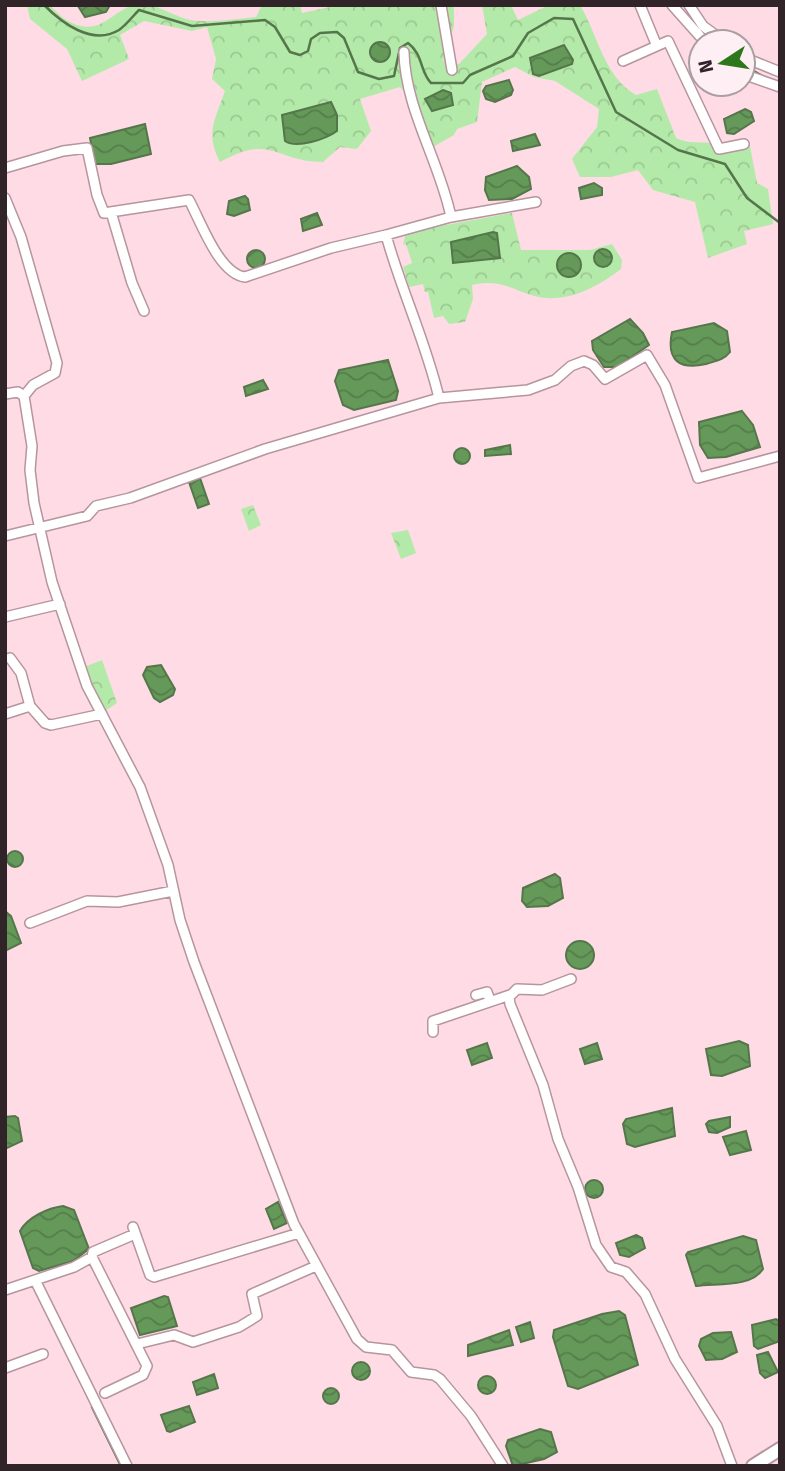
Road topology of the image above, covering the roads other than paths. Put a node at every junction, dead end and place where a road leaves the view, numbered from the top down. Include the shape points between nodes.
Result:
1 (441, 5) edge
2 (640, 5) edge
3 (672, 5) edge
4 (689, 5) edge
5 (693, 28) edge
6 (706, 28) edge
7 (656, 44) junction
8 (404, 52) dead end
9 (623, 61) dead end
10 (757, 63) edge
11 (452, 70) dead end
12 (780, 72) edge
13 (757, 79) edge
14 (780, 87) edge
15 (744, 144) dead end
16 (5, 168) edge
17 (5, 198) edge
18 (536, 202) dead end
19 (111, 212) junction
20 (451, 217) junction
21 (10, 225) edge
22 (386, 235) junction
23 (144, 311) dead end
24 (5, 394) edge
25 (24, 396) junction
26 (439, 398) junction
27 (780, 456) edge
28 (39, 528) junction
29 (5, 536) edge
30 (60, 604) junction
31 (5, 617) edge
32 (10, 658) dead end
33 (30, 706) junction
34 (5, 714) edge
35 (102, 714) junction
36 (173, 891) junction
37 (30, 923) dead end
38 (571, 979) dead end
39 (476, 995) dead end
40 (510, 995) junction
41 (490, 1000) junction
42 (433, 1032) dead end
43 (299, 1233) junction
44 (92, 1257) junction
45 (316, 1266) junction
46 (35, 1280) junction
47 (5, 1290) edge
48 (137, 1344) junction
49 (43, 1354) dead end
50 (5, 1368) edge
51 (105, 1392) dead end
52 (780, 1448) edge
53 (127, 1466) edge
54 (503, 1466) edge
55 (732, 1466) edge
56 (753, 1466) edge

1 - 11 street
2 - 7 street
3 - 5 street
4 - 6 street
7 - 9 street
7 - 15 street via 668,41 681,61 719,149
8 - 20 street via 407,82 443,180
10 - 12 street
13 - 14 street
16 - 19 street via 87,148 104,214
17 - 21 street
18 - 20 street
19 - 22 street via 189,200 222,264 245,277 331,247
19 - 23 street
20 - 22 street
21 - 25 street via 57,363 55,373
22 - 26 street via 423,335
24 - 25 street
25 - 28 street
26 - 27 street via 528,390 555,380 584,361 605,379 649,355 698,478
26 - 28 street via 265,449 96,506 87,516
28 - 29 street
28 - 30 street
30 - 31 street
30 - 35 street via 87,685
32 - 33 street via 21,673
33 - 34 street
33 - 35 street via 51,725
35 - 36 street via 139,787
36 - 37 street via 118,902 87,901
36 - 43 street via 194,962
38 - 40 street via 542,990 517,989
39 - 41 street via 486,992
40 - 41 street
40 - 55 street via 596,1245 611,1267 626,1272 645,1294 675,1359 717,1426
41 - 42 street via 433,1021
43 - 44 street via 154,1277 134,1230 93,1252
43 - 45 street
44 - 46 street
44 - 48 street
45 - 48 street via 252,1294 257,1316 239,1327 193,1342 174,1335
45 - 54 street via 362,1345 388,1348 411,1372 440,1379
46 - 47 street
46 - 53 street
48 - 51 street via 146,1362 145,1372
49 - 50 street
52 - 56 main road

